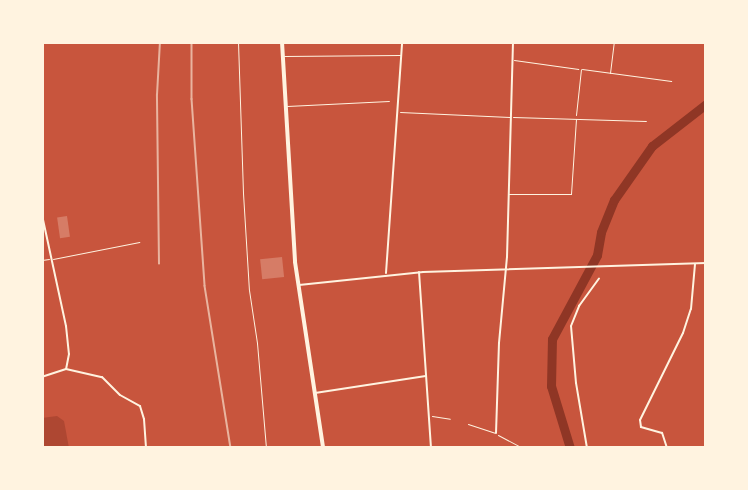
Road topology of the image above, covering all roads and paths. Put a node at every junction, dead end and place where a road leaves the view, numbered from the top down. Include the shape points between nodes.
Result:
1 (238, 42) edge
2 (282, 42) edge
3 (402, 42) edge
4 (513, 42) edge
5 (614, 42) edge
6 (401, 55) junction
7 (282, 56) junction
8 (512, 60) junction
9 (581, 69) junction
10 (610, 73) junction
11 (670, 81) dead end
12 (389, 100) dead end
13 (285, 106) junction
14 (398, 112) junction
15 (510, 117) junction
16 (576, 117) junction
17 (646, 121) dead end
18 (508, 194) junction
19 (42, 214) edge
20 (139, 242) dead end
21 (50, 259) junction
22 (42, 260) edge
23 (706, 263) edge
24 (695, 264) junction
25 (506, 270) junction
26 (419, 272) junction
27 (386, 274) junction
28 (599, 278) dead end
29 (298, 286) junction
30 (66, 369) junction
31 (426, 376) junction
32 (42, 377) edge
33 (315, 393) junction
34 (430, 416) junction
35 (450, 419) dead end
36 (468, 424) dead end
37 (496, 433) junction
38 (146, 448) edge
39 (266, 448) edge
40 (323, 448) edge
41 (430, 448) edge
42 (522, 448) edge
43 (587, 448) edge
44 (667, 448) edge

1 - 39 lane via 249,290
2 - 7 main road
3 - 6 street
4 - 8 street
5 - 10 lane
6 - 7 lane
6 - 14 street
7 - 13 main road
8 - 9 lane
8 - 15 street
9 - 10 lane
9 - 16 lane
10 - 11 lane
12 - 13 lane
13 - 29 main road
14 - 15 lane
14 - 27 street
15 - 16 lane
15 - 18 street
16 - 17 lane
16 - 18 lane via 571,194
18 - 25 street
19 - 21 street
20 - 21 lane
21 - 22 lane
21 - 30 street via 66,326
23 - 24 street
24 - 25 street
24 - 44 street via 691,309 683,333 640,420 641,427 662,433
25 - 26 street
25 - 37 street
26 - 27 street
26 - 31 street
27 - 29 street
28 - 43 street via 579,306 571,326
29 - 33 main road
30 - 32 street
30 - 38 street via 102,377 120,395 140,406
31 - 33 street
31 - 34 street
33 - 40 main road
34 - 35 lane
34 - 41 street
36 - 37 lane
37 - 42 lane

